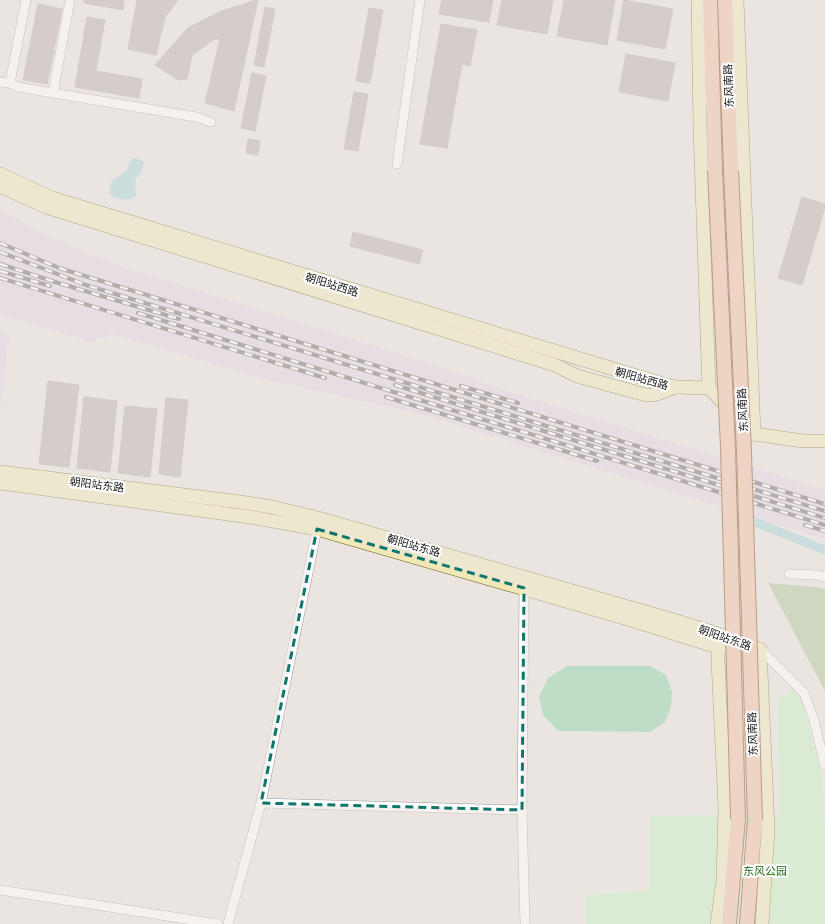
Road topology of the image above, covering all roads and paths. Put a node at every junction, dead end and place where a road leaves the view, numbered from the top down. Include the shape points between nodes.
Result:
1 (26, 0) edge
2 (70, 0) edge
3 (420, 0) edge
4 (698, 0) edge
5 (710, 0) edge
6 (725, 0) edge
7 (737, 0) edge
8 (0, 82) edge
9 (10, 83) junction
10 (53, 93) junction
11 (211, 122) dead end
12 (397, 164) dead end
13 (0, 174) edge
14 (0, 186) edge
15 (676, 387) junction
16 (709, 388) junction
17 (754, 434) junction
18 (825, 441) edge
19 (0, 472) edge
20 (0, 483) edge
21 (317, 528) junction
22 (789, 574) dead end
23 (825, 577) edge
24 (524, 588) junction
25 (718, 634) junction
26 (718, 648) junction
27 (760, 649) junction
28 (825, 766) edge
29 (261, 803) junction
30 (522, 810) junction
31 (0, 890) edge
32 (218, 924) edge
33 (228, 924) edge
34 (525, 924) edge
35 (717, 924) edge
36 (729, 924) edge
37 (747, 924) edge
38 (762, 924) edge

1 - 9 street
2 - 10 street
3 - 12 street
4 - 16 main road
5 - 36 main road, 东风南路, bridge via 728,447 738,819
6 - 37 main road, 东风南路, bridge via 744,460 755,820
7 - 17 main road
8 - 9 street
9 - 10 street via 18,87
10 - 11 street via 196,117
13 - 15 main road, 朝阳站西路 via 58,200 540,348
14 - 15 main road, 朝阳站西路 via 46,208 555,365 577,376 646,395 654,395
15 - 16 main road
16 - 17 main road
17 - 18 main road via 803,441
19 - 25 main road, 朝阳站东路 via 272,507 369,532
20 - 21 main road, 朝阳站东路
21 - 24 main road, 朝阳站东路
21 - 29 street
22 - 23 street
24 - 26 main road, 朝阳站东路
24 - 30 street
25 - 26 main road
25 - 27 main road, 朝阳站东路
26 - 27 main road, 朝阳站东路
26 - 35 main road via 725,809 723,881
27 - 28 street via 804,693 814,720
27 - 38 main road via 768,829
29 - 30 street
29 - 33 street
30 - 34 street
31 - 32 street

